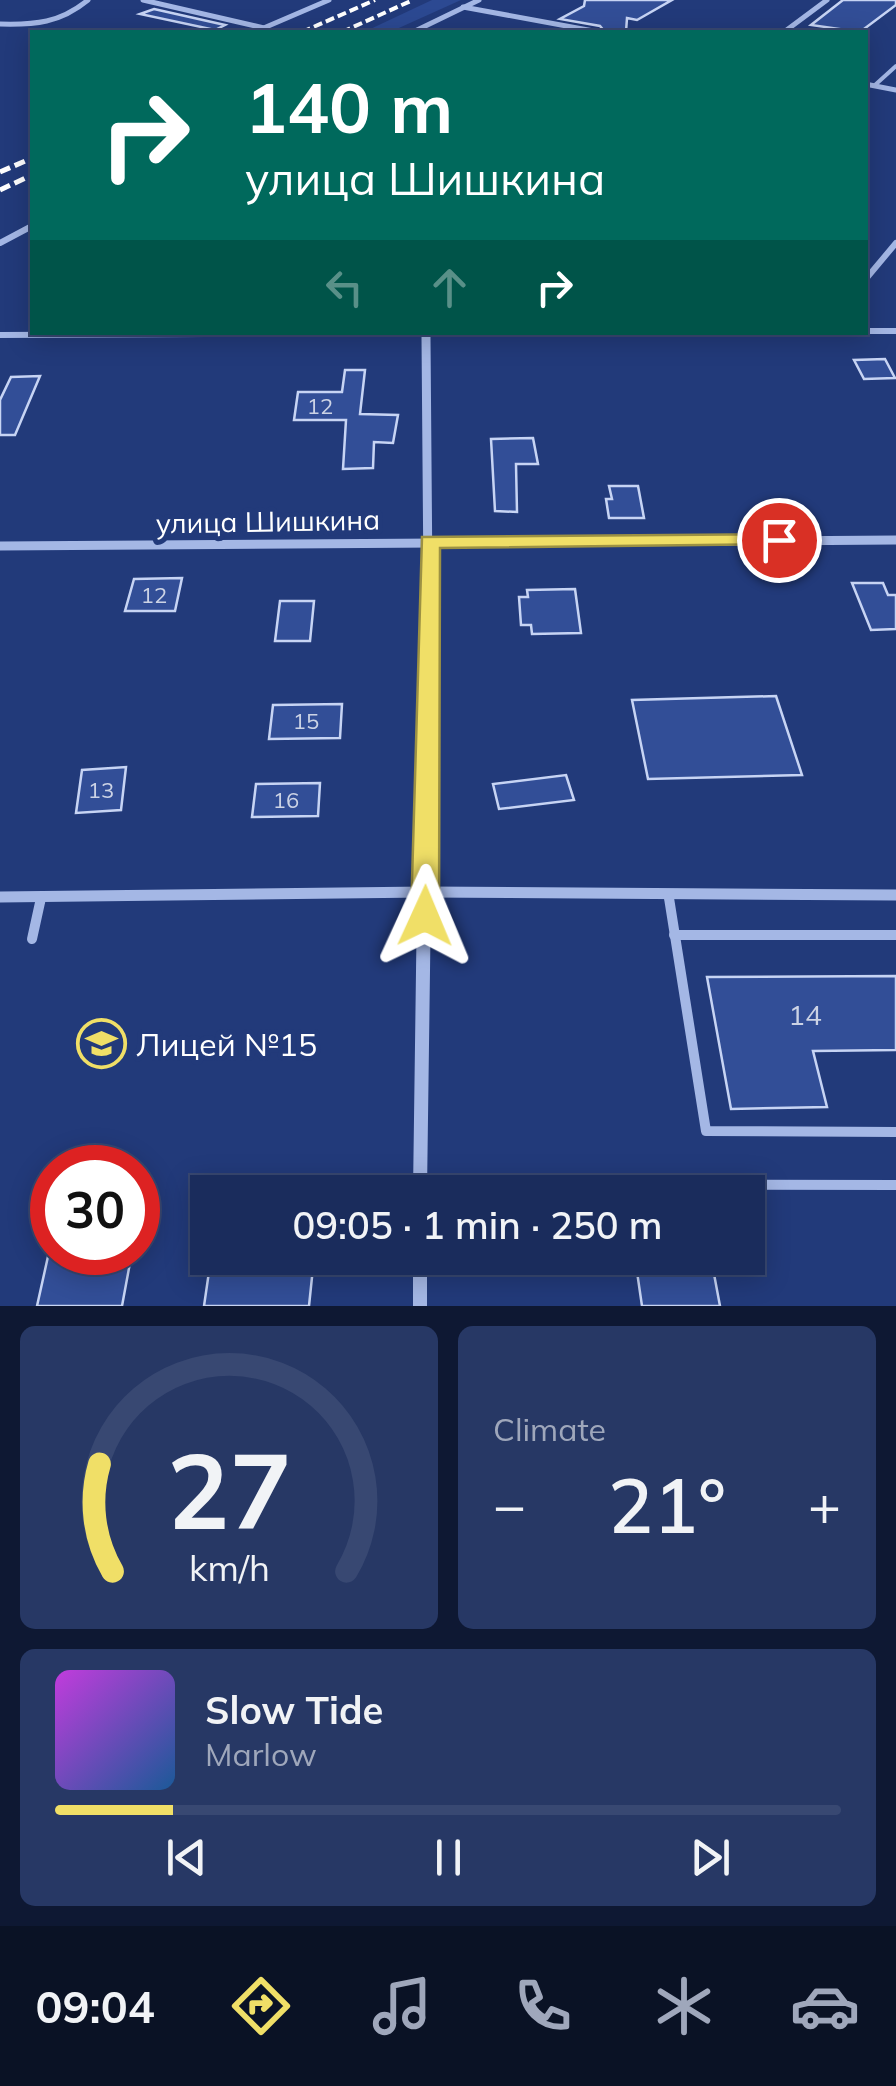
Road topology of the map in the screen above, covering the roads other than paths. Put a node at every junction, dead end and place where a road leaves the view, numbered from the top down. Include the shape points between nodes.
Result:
1 (88, 0) edge
2 (144, 0) edge
3 (330, 0) edge
4 (479, 0) edge
5 (827, 0) edge
6 (463, 7) junction
7 (0, 24) edge
8 (264, 28) junction
9 (259, 30) edge
10 (417, 30) edge
11 (588, 30) edge
12 (787, 30) edge
13 (896, 66) edge
14 (868, 85) edge
15 (875, 86) junction
16 (896, 90) edge
17 (30, 227) edge
18 (0, 243) edge
19 (896, 243) edge
20 (868, 276) edge
21 (868, 331) edge
22 (896, 331) edge
23 (0, 335) edge
24 (30, 335) edge
25 (426, 335) edge
26 (896, 540) edge
27 (430, 541) junction
28 (0, 546) edge
29 (426, 892) junction
30 (668, 894) junction
31 (896, 895) edge
32 (42, 896) junction
33 (0, 897) edge
34 (674, 934) junction
35 (896, 935) edge
36 (32, 939) dead end
37 (896, 1132) edge
38 (420, 1175) edge
39 (896, 1184) edge
40 (765, 1185) edge
41 (420, 1275) edge
42 (420, 1306) edge

1 - 7 street via 68,18 46,25
2 - 8 street
3 - 8 street
4 - 6 street
5 - 12 street
6 - 10 street
6 - 11 street
8 - 9 street
13 - 15 lane
14 - 15 street
15 - 16 street
17 - 18 street
19 - 20 street
21 - 22 street
23 - 24 street
25 - 27 street
26 - 27 street, улица Шишкина
27 - 28 street, улица Шишкина
27 - 29 street
29 - 30 street
29 - 32 street
29 - 38 street
30 - 31 street
30 - 34 lane
32 - 33 street
32 - 36 lane
34 - 35 lane
34 - 37 lane via 706,1131
39 - 40 lane
41 - 42 street

